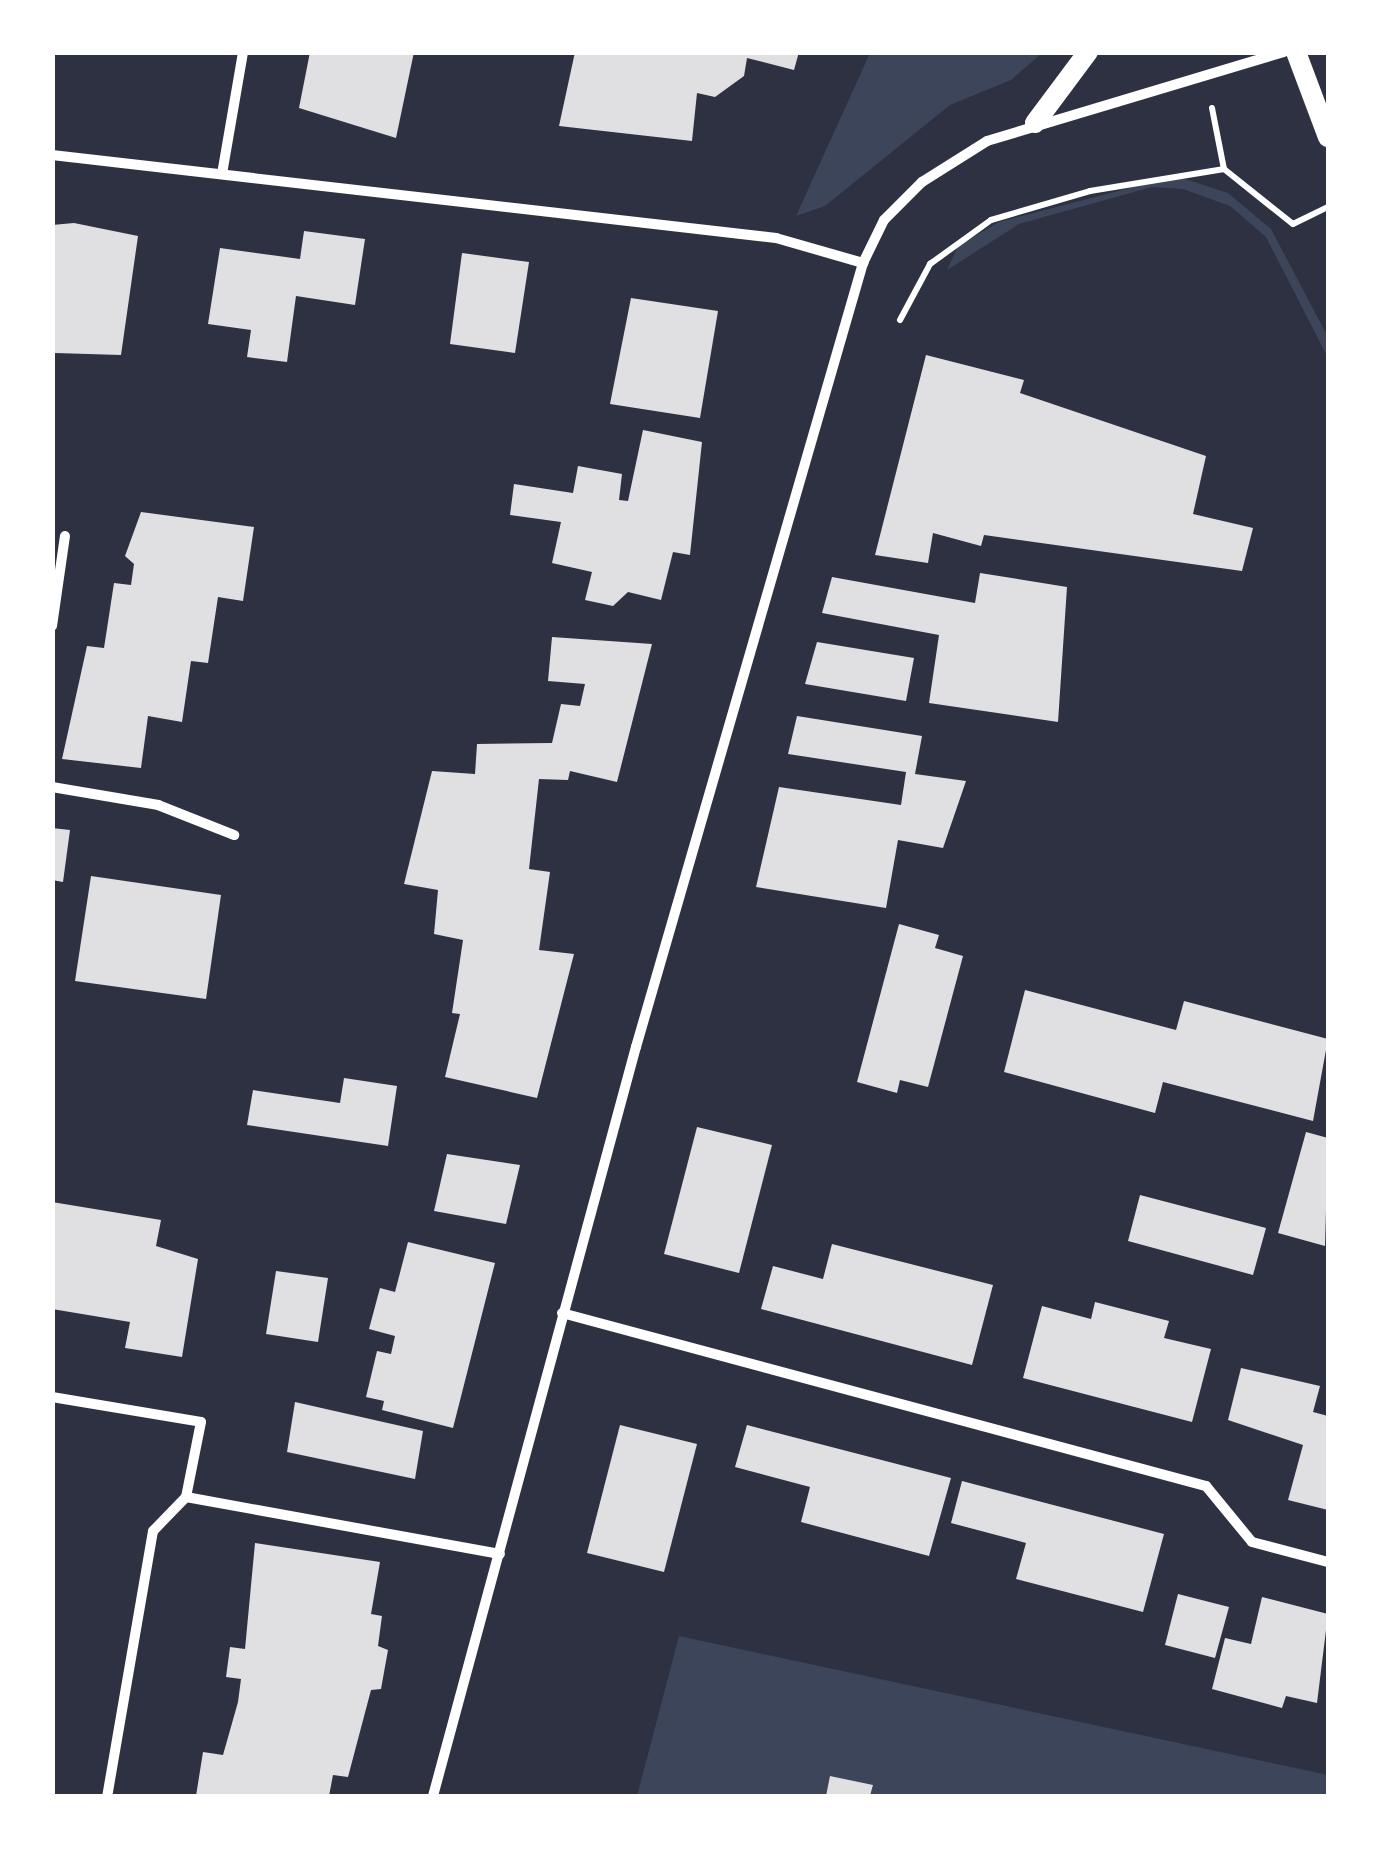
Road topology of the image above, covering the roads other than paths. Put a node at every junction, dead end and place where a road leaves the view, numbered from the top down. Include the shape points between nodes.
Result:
1 (243, 52) edge
2 (1088, 52) edge
3 (1284, 52) edge
4 (1296, 52) edge
5 (1034, 123) junction
6 (1328, 137) edge
7 (52, 155) edge
8 (222, 174) junction
9 (863, 263) junction
10 (65, 536) dead end
11 (52, 626) edge
12 (52, 787) edge
13 (234, 835) dead end
14 (562, 1314) junction
15 (52, 1397) edge
16 (186, 1497) junction
17 (500, 1554) junction
18 (1328, 1562) edge
19 (106, 1796) edge
20 (433, 1796) edge

1 - 8 street
2 - 5 main road
3 - 5 street
4 - 6 main road
5 - 9 street via 922,182 884,220
7 - 8 street
8 - 9 street via 776,238
9 - 14 street
10 - 11 street
12 - 13 street via 158,805
14 - 17 street
14 - 18 street via 1206,1486 1252,1542
15 - 16 street via 200,1422
16 - 17 street
16 - 19 street via 153,1531
17 - 20 street

